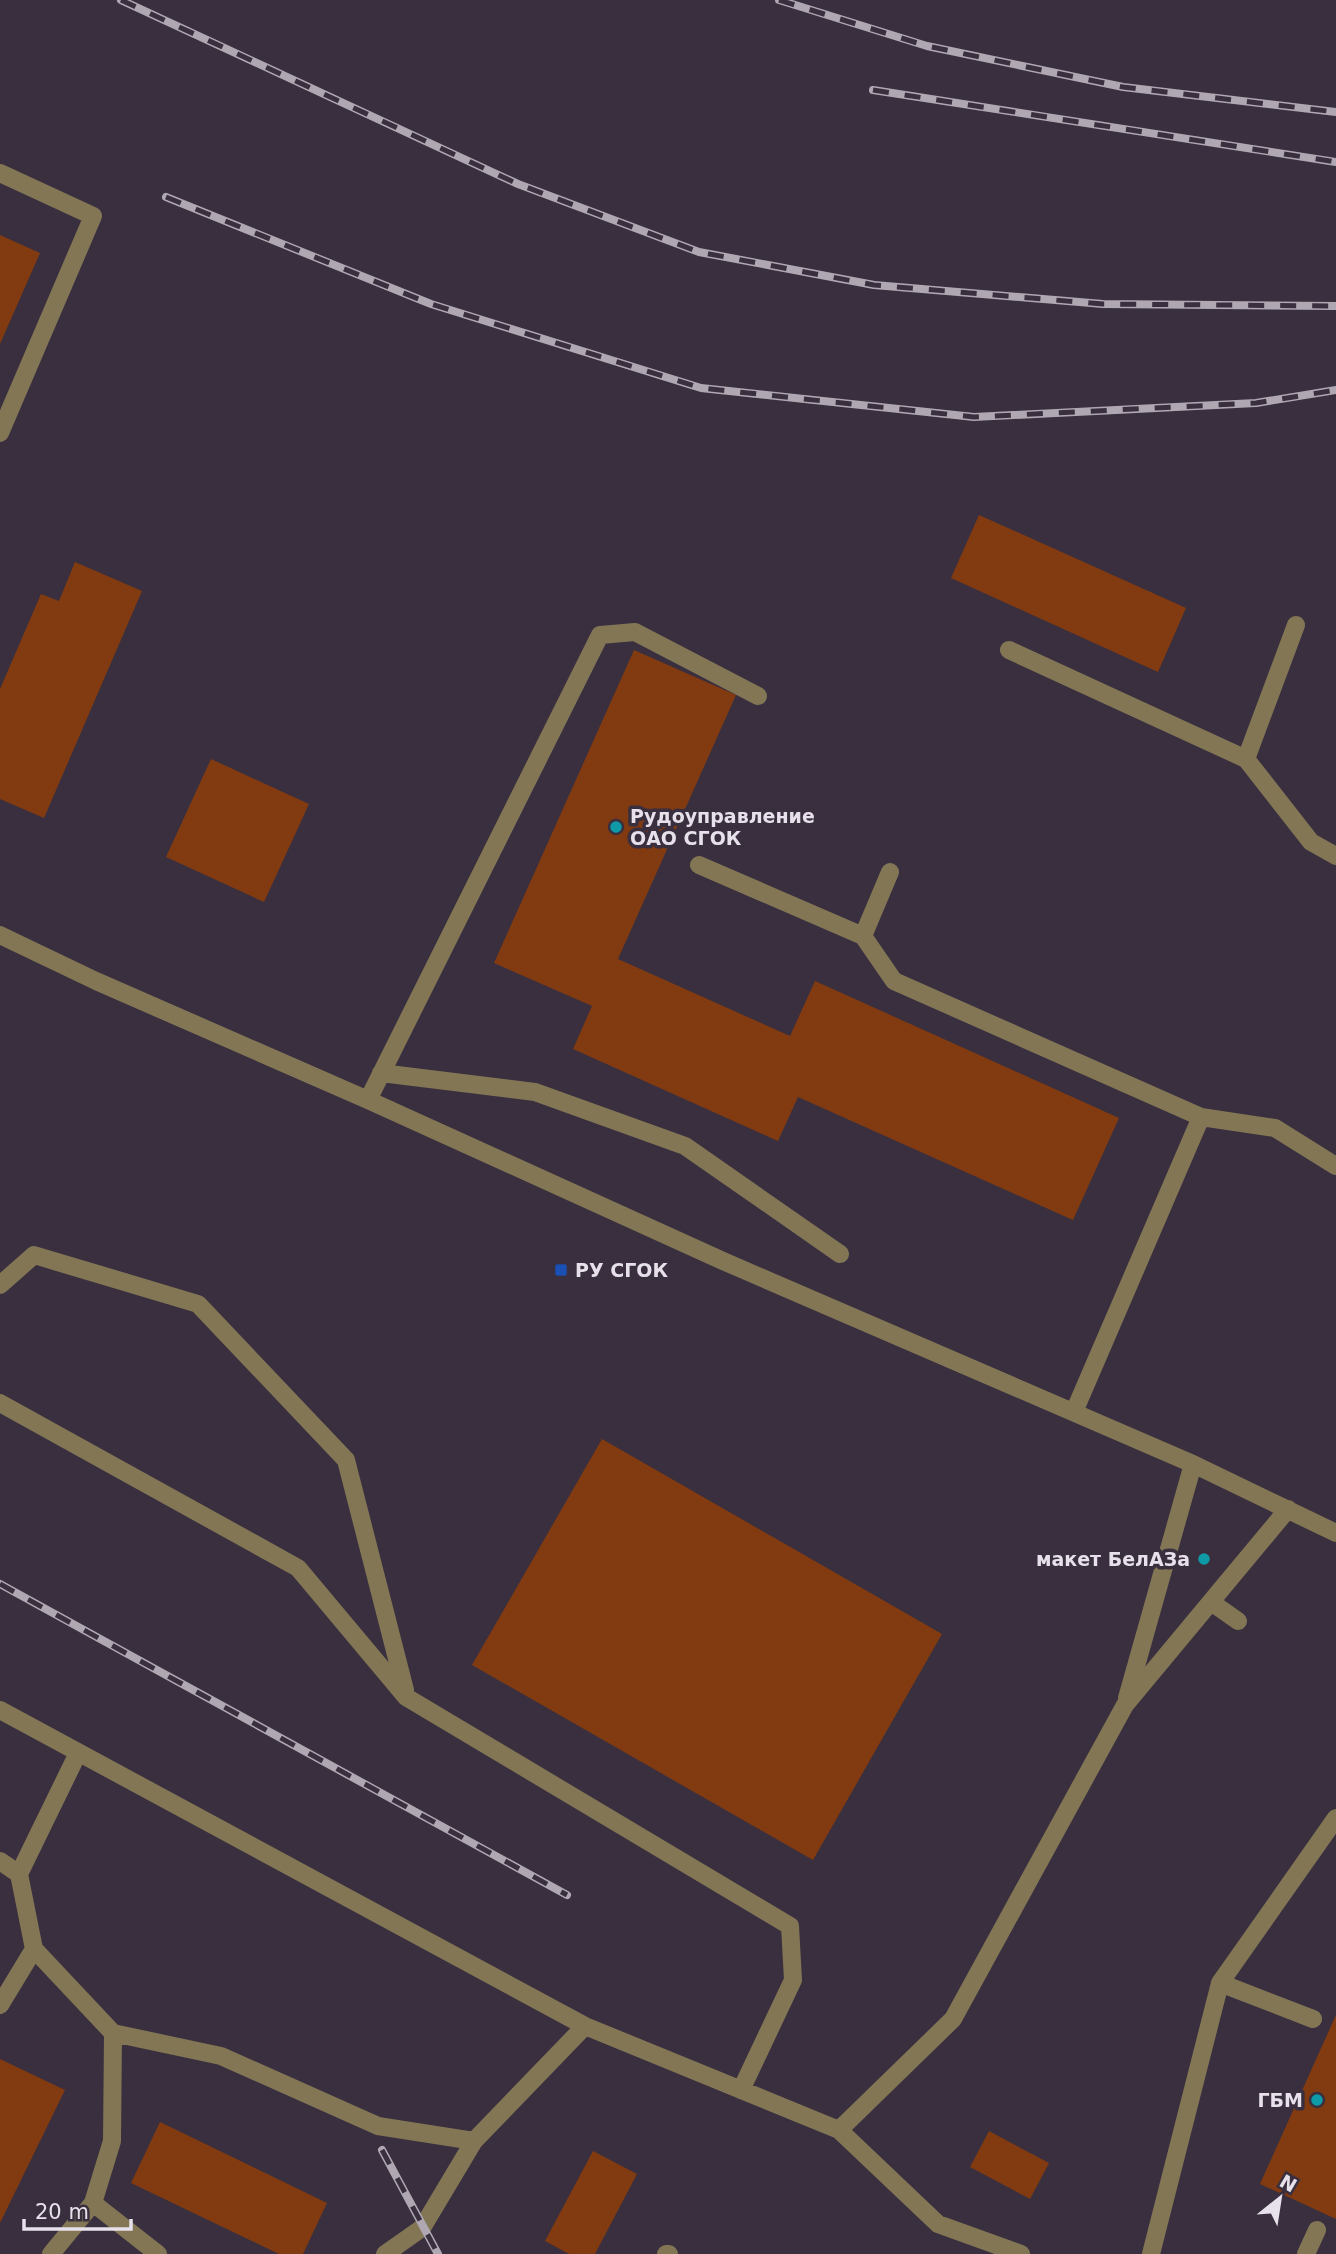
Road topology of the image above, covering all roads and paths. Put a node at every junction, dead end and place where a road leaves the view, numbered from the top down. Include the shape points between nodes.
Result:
1 (0, 173) edge
2 (0, 433) edge
3 (1296, 625) dead end
4 (1009, 650) dead end
5 (758, 696) dead end
6 (1246, 759) junction
7 (1336, 856) edge
8 (699, 865) dead end
9 (890, 872) dead end
10 (0, 935) edge
11 (863, 936) junction
12 (381, 1073) junction
13 (368, 1100) junction
14 (1201, 1117) junction
15 (1336, 1166) edge
16 (840, 1254) dead end
17 (0, 1285) edge
18 (0, 1403) edge
19 (1074, 1412) junction
20 (1193, 1464) junction
21 (1288, 1510) junction
22 (1336, 1533) edge
23 (1211, 1602) junction
24 (1238, 1621) dead end
25 (406, 1697) junction
26 (1125, 1705) junction
27 (0, 1710) edge
28 (78, 1753) junction
29 (1336, 1818) edge
30 (0, 1861) edge
31 (19, 1874) junction
32 (34, 1950) junction
33 (1220, 1983) junction
34 (0, 2005) edge
35 (1313, 2019) dead end
36 (585, 2026) junction
37 (114, 2034) junction
38 (741, 2090) junction
39 (839, 2130) junction
40 (474, 2141) junction
41 (93, 2203) junction
42 (1317, 2230) dead end
43 (51, 2254) edge
44 (158, 2254) edge
45 (385, 2254) edge
46 (1021, 2254) edge
47 (1151, 2254) edge
48 (1306, 2254) edge

1 - 2 street via 93,216
3 - 6 street
4 - 6 street
5 - 12 street via 635,632 600,635
6 - 7 street via 1311,842
8 - 11 street
9 - 11 street
10 - 13 street
11 - 14 street via 894,981
12 - 13 street
12 - 16 street via 534,1092 685,1146
13 - 19 street via 723,1261
14 - 15 street via 1275,1128
14 - 19 street
17 - 25 street via 34,1255 198,1304 346,1460
18 - 25 street via 298,1568
19 - 20 street
20 - 21 street
20 - 26 street
21 - 22 street
21 - 23 street
23 - 24 street
23 - 26 street
25 - 38 street via 790,1926 793,1980
26 - 39 street via 953,2019
27 - 28 street
28 - 31 street
28 - 36 street
29 - 33 street
30 - 31 street
31 - 32 street
32 - 34 street
32 - 37 street
33 - 35 street
33 - 47 street
36 - 38 street
36 - 40 street
37 - 40 street via 221,2056 378,2126
37 - 41 street via 112,2141
38 - 39 street
39 - 46 street via 938,2224
40 - 45 street via 422,2228
41 - 43 street
41 - 44 street
42 - 48 street

